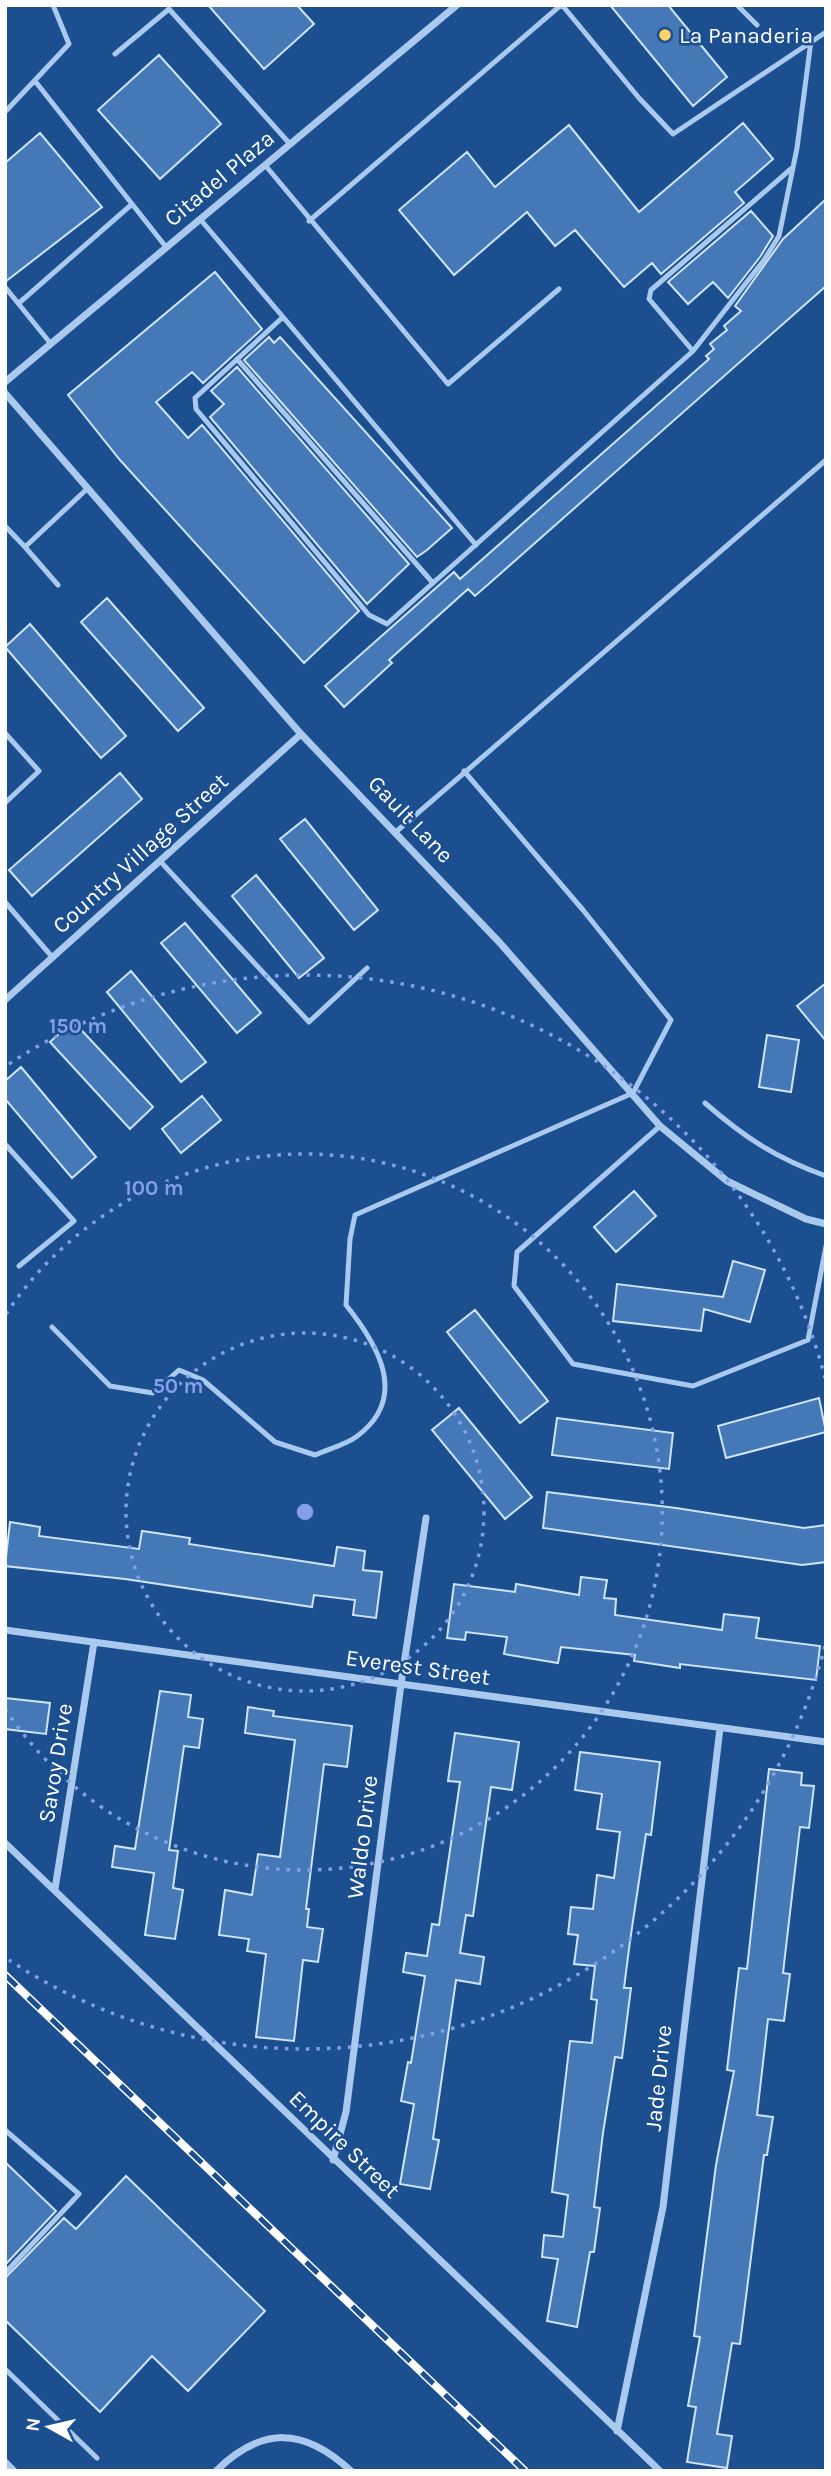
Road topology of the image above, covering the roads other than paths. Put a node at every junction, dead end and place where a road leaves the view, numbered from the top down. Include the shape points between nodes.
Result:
1 (53, 5) edge
2 (457, 5) edge
3 (561, 5) edge
4 (737, 5) edge
5 (757, 26) dead end
6 (826, 32) edge
7 (811, 41) junction
8 (115, 54) dead end
9 (35, 82) junction
10 (5, 112) edge
11 (290, 144) junction
12 (265, 165) junction
13 (793, 167) junction
14 (131, 205) junction
15 (200, 219) junction
16 (309, 220) junction
17 (166, 247) junction
18 (5, 287) edge
19 (559, 289) dead end
20 (19, 303) junction
21 (283, 317) junction
22 (51, 344) junction
23 (693, 351) junction
24 (237, 359) junction
25 (5, 382) edge
26 (5, 393) edge
27 (826, 460) edge
28 (88, 488) junction
29 (5, 526) edge
30 (476, 545) junction
31 (25, 548) junction
32 (433, 583) junction
33 (58, 585) dead end
34 (5, 733) edge
35 (301, 734) junction
36 (464, 771) junction
37 (5, 803) edge
38 (397, 831) junction
39 (160, 861) junction
40 (5, 902) edge
41 (52, 958) junction
42 (367, 968) dead end
43 (5, 1000) edge
44 (633, 1093) junction
45 (705, 1103) dead end
46 (660, 1126) junction
47 (5, 1144) edge
48 (826, 1176) edge
49 (826, 1224) edge
50 (826, 1247) edge
51 (19, 1266) dead end
52 (52, 1327) dead end
53 (426, 1518) dead end
54 (5, 1630) edge
55 (94, 1642) junction
56 (401, 1684) junction
57 (720, 1727) junction
58 (826, 1742) edge
59 (5, 1843) edge
60 (55, 1889) junction
61 (5, 2130) edge
62 (333, 2160) junction
63 (5, 2273) edge
64 (5, 2369) edge
65 (617, 2431) junction
66 (97, 2458) dead end
67 (5, 2462) edge
68 (14, 2471) edge
69 (216, 2471) edge
70 (351, 2471) edge
71 (660, 2471) edge

1 - 9 lane via 69,44
2 - 11 street, Citadel Plaza
3 - 7 lane via 673,134
3 - 16 lane
4 - 5 lane
6 - 7 lane
7 - 13 lane
8 - 11 lane via 169,9
9 - 10 lane
9 - 14 lane
11 - 12 street, Citadel Plaza
12 - 15 street, Citadel Plaza
12 - 16 lane
13 - 23 lane via 779,236
13 - 23 lane via 651,290 649,299
14 - 17 lane
14 - 20 lane
15 - 17 street, Citadel Plaza
15 - 21 lane
16 - 19 lane via 448,384
17 - 22 street, Citadel Plaza
18 - 20 lane
20 - 22 lane
21 - 24 lane
21 - 30 lane
22 - 25 street, Citadel Plaza
23 - 30 lane
24 - 32 lane
24 - 32 lane via 195,398 196,410 369,615 387,624
26 - 28 street, Gault Lane
27 - 36 lane
28 - 31 lane
28 - 35 street, Gault Lane
29 - 31 lane
30 - 32 lane
31 - 33 lane
34 - 37 lane via 39,771
35 - 38 street, Gault Lane
35 - 39 street, Country Village Street
36 - 38 lane
36 - 44 lane via 671,1020
38 - 44 street, Gault Lane
39 - 41 street, Country Village Street
39 - 42 lane via 309,1022
40 - 41 lane
41 - 43 street, Country Village Street
44 - 46 street, Gault Lane
44 - 52 lane via 355,1215 346,1305 385,1369 380,1411 356,1437 316,1455 275,1442 203,1380 179,1370 153,1393 110,1386
45 - 48 lane via 745,1138 786,1162
46 - 49 street, Gault Lane via 727,1181
46 - 50 lane via 517,1252 514,1286 573,1364 693,1386 808,1340
47 - 51 lane via 74,1221
53 - 56 street, Waldo Drive
54 - 55 street, Everest Street
55 - 56 street, Everest Street
55 - 60 street, Savoy Drive
56 - 57 street, Everest Street
56 - 62 street, Waldo Drive via 346,2112
57 - 58 street, Everest Street
57 - 65 street, Jade Drive via 663,2207
59 - 60 street, Empire Street
60 - 62 street, Empire Street
61 - 63 lane via 79,2194
62 - 65 street, Empire Street
64 - 66 lane
65 - 71 street, Empire Street
67 - 68 street
69 - 70 street via 248,2446 285,2435 312,2444

